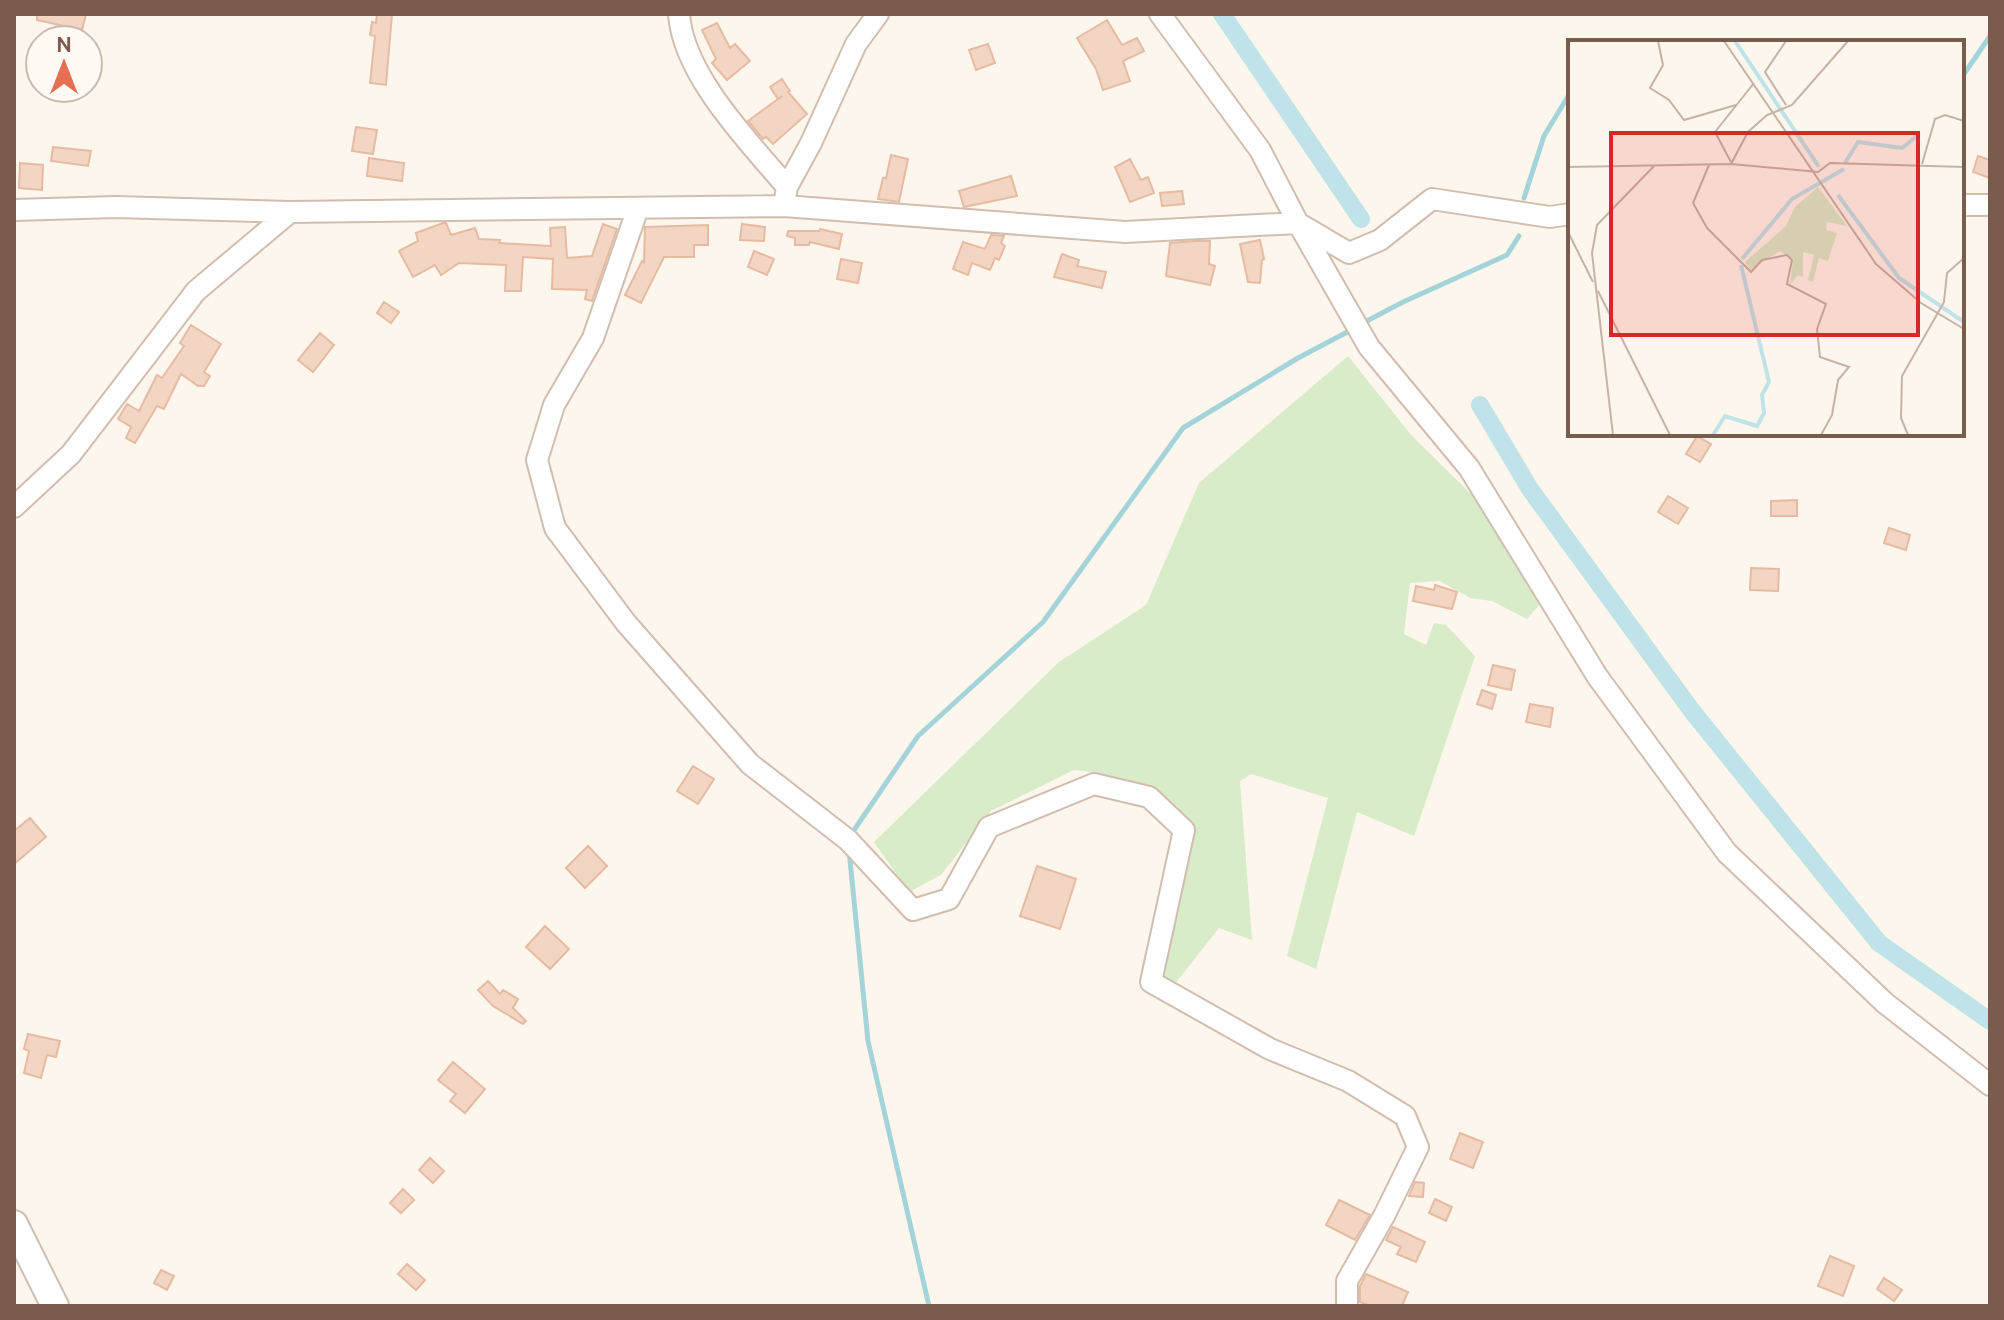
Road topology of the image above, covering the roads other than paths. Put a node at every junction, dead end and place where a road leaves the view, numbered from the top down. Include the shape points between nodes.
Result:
1 (679, 14) edge
2 (878, 14) edge
3 (1160, 14) edge
4 (786, 196) junction
5 (1964, 205) edge
6 (1990, 205) edge
7 (638, 208) junction
8 (14, 210) edge
9 (290, 212) junction
10 (1568, 214) edge
11 (1298, 223) junction
12 (14, 507) edge
13 (1990, 1085) edge
14 (14, 1224) edge
15 (55, 1306) edge
16 (1347, 1306) edge

1 - 4 street via 689,53 718,104
2 - 4 street via 856,44
3 - 11 street via 1260,150
4 - 7 street
4 - 11 street via 1125,232
5 - 6 street
7 - 9 street
7 - 16 street via 593,338 554,405 537,460 555,528 626,623 750,764 848,840 913,910 949,899 989,827 1094,784 1149,797 1184,830 1151,982 1270,1049 1348,1081 1405,1116 1418,1147 1347,1281
8 - 9 street
9 - 12 street via 196,291 71,454
10 - 11 street via 1550,217 1432,199 1380,240 1349,253
11 - 13 street via 1369,347 1469,468 1597,676 1727,853 1885,1003
14 - 15 street

